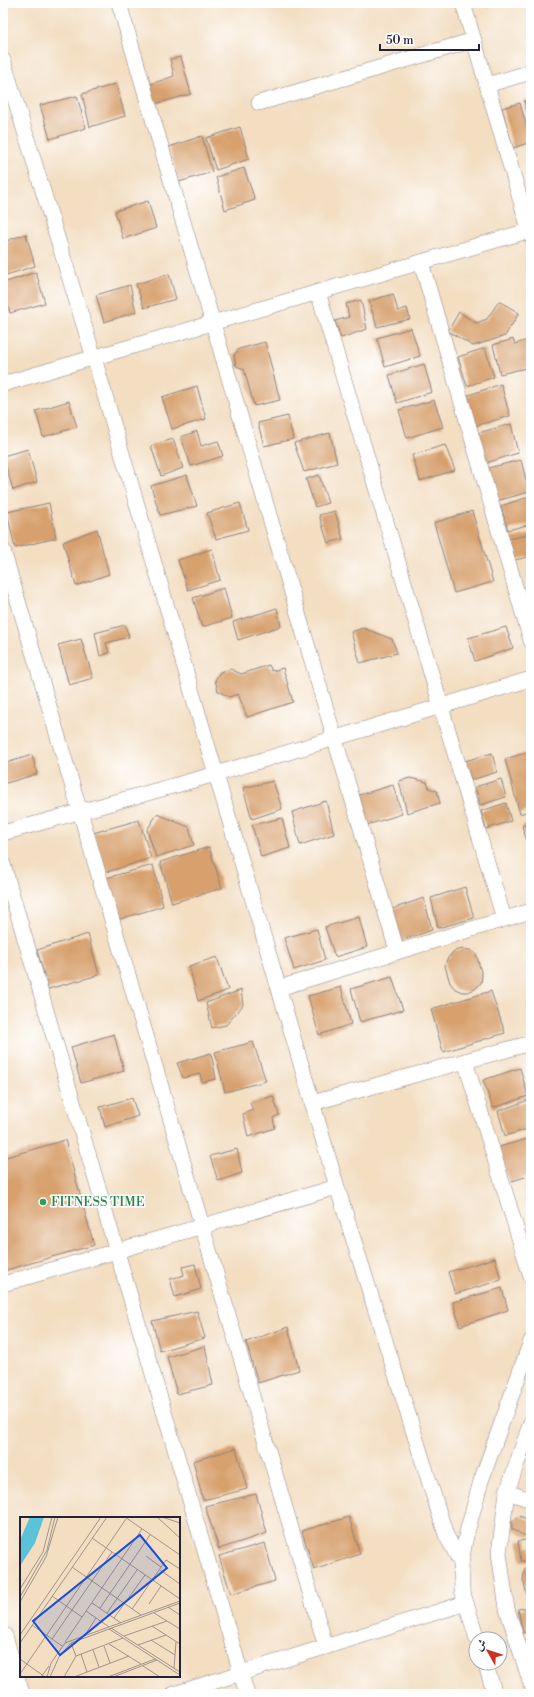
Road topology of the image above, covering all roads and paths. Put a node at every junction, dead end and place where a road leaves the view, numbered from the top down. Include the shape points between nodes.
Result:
1 (120, 3) edge
2 (463, 3) edge
3 (474, 40) junction
4 (3, 60) edge
5 (531, 72) edge
6 (487, 85) junction
7 (259, 103) dead end
8 (530, 232) edge
9 (421, 262) junction
10 (318, 292) junction
11 (213, 323) junction
12 (94, 358) junction
13 (3, 384) edge
14 (3, 550) edge
15 (531, 641) edge
16 (531, 679) edge
17 (441, 706) junction
18 (334, 738) junction
19 (216, 774) junction
20 (79, 812) junction
21 (3, 834) edge
22 (3, 864) edge
23 (531, 911) edge
24 (504, 919) junction
25 (398, 951) junction
26 (279, 988) junction
27 (531, 1043) edge
28 (465, 1061) junction
29 (312, 1103) junction
30 (337, 1187) junction
31 (203, 1226) junction
32 (117, 1251) junction
33 (531, 1277) edge
34 (3, 1284) edge
35 (531, 1341) edge
36 (531, 1422) edge
37 (507, 1492) junction
38 (531, 1500) edge
39 (461, 1563) junction
40 (466, 1603) junction
41 (475, 1631) edge
42 (3, 1636) edge
43 (326, 1647) junction
44 (487, 1671) edge
45 (241, 1674) junction
46 (531, 1684) edge
47 (20, 1694) edge
48 (174, 1694) edge
49 (247, 1694) edge
50 (495, 1694) edge

1 - 11 street
2 - 3 street
3 - 6 street
3 - 7 street
4 - 12 street
5 - 6 street
6 - 8 street
8 - 9 street
9 - 10 street
9 - 15 street
10 - 11 street
10 - 17 street
11 - 12 street
11 - 18 street
12 - 13 street
12 - 19 street
14 - 20 street
16 - 17 street
17 - 18 street
17 - 24 street
18 - 19 street
18 - 25 street
19 - 20 street
19 - 26 street
20 - 21 street
20 - 31 street
22 - 32 street
23 - 24 street
24 - 25 street
25 - 26 street
26 - 29 street
27 - 28 street
28 - 29 street
28 - 33 street
29 - 30 street
30 - 31 street
30 - 39 street via 446,1535
31 - 32 street
31 - 43 street
32 - 34 street
32 - 45 street
35 - 39 street via 481,1481
36 - 37 street
37 - 38 street
37 - 46 street via 499,1553 507,1609
39 - 40 street via 462,1590
40 - 41 street
40 - 43 street
42 - 47 main road
43 - 45 street
44 - 50 street
45 - 48 street
45 - 49 street

